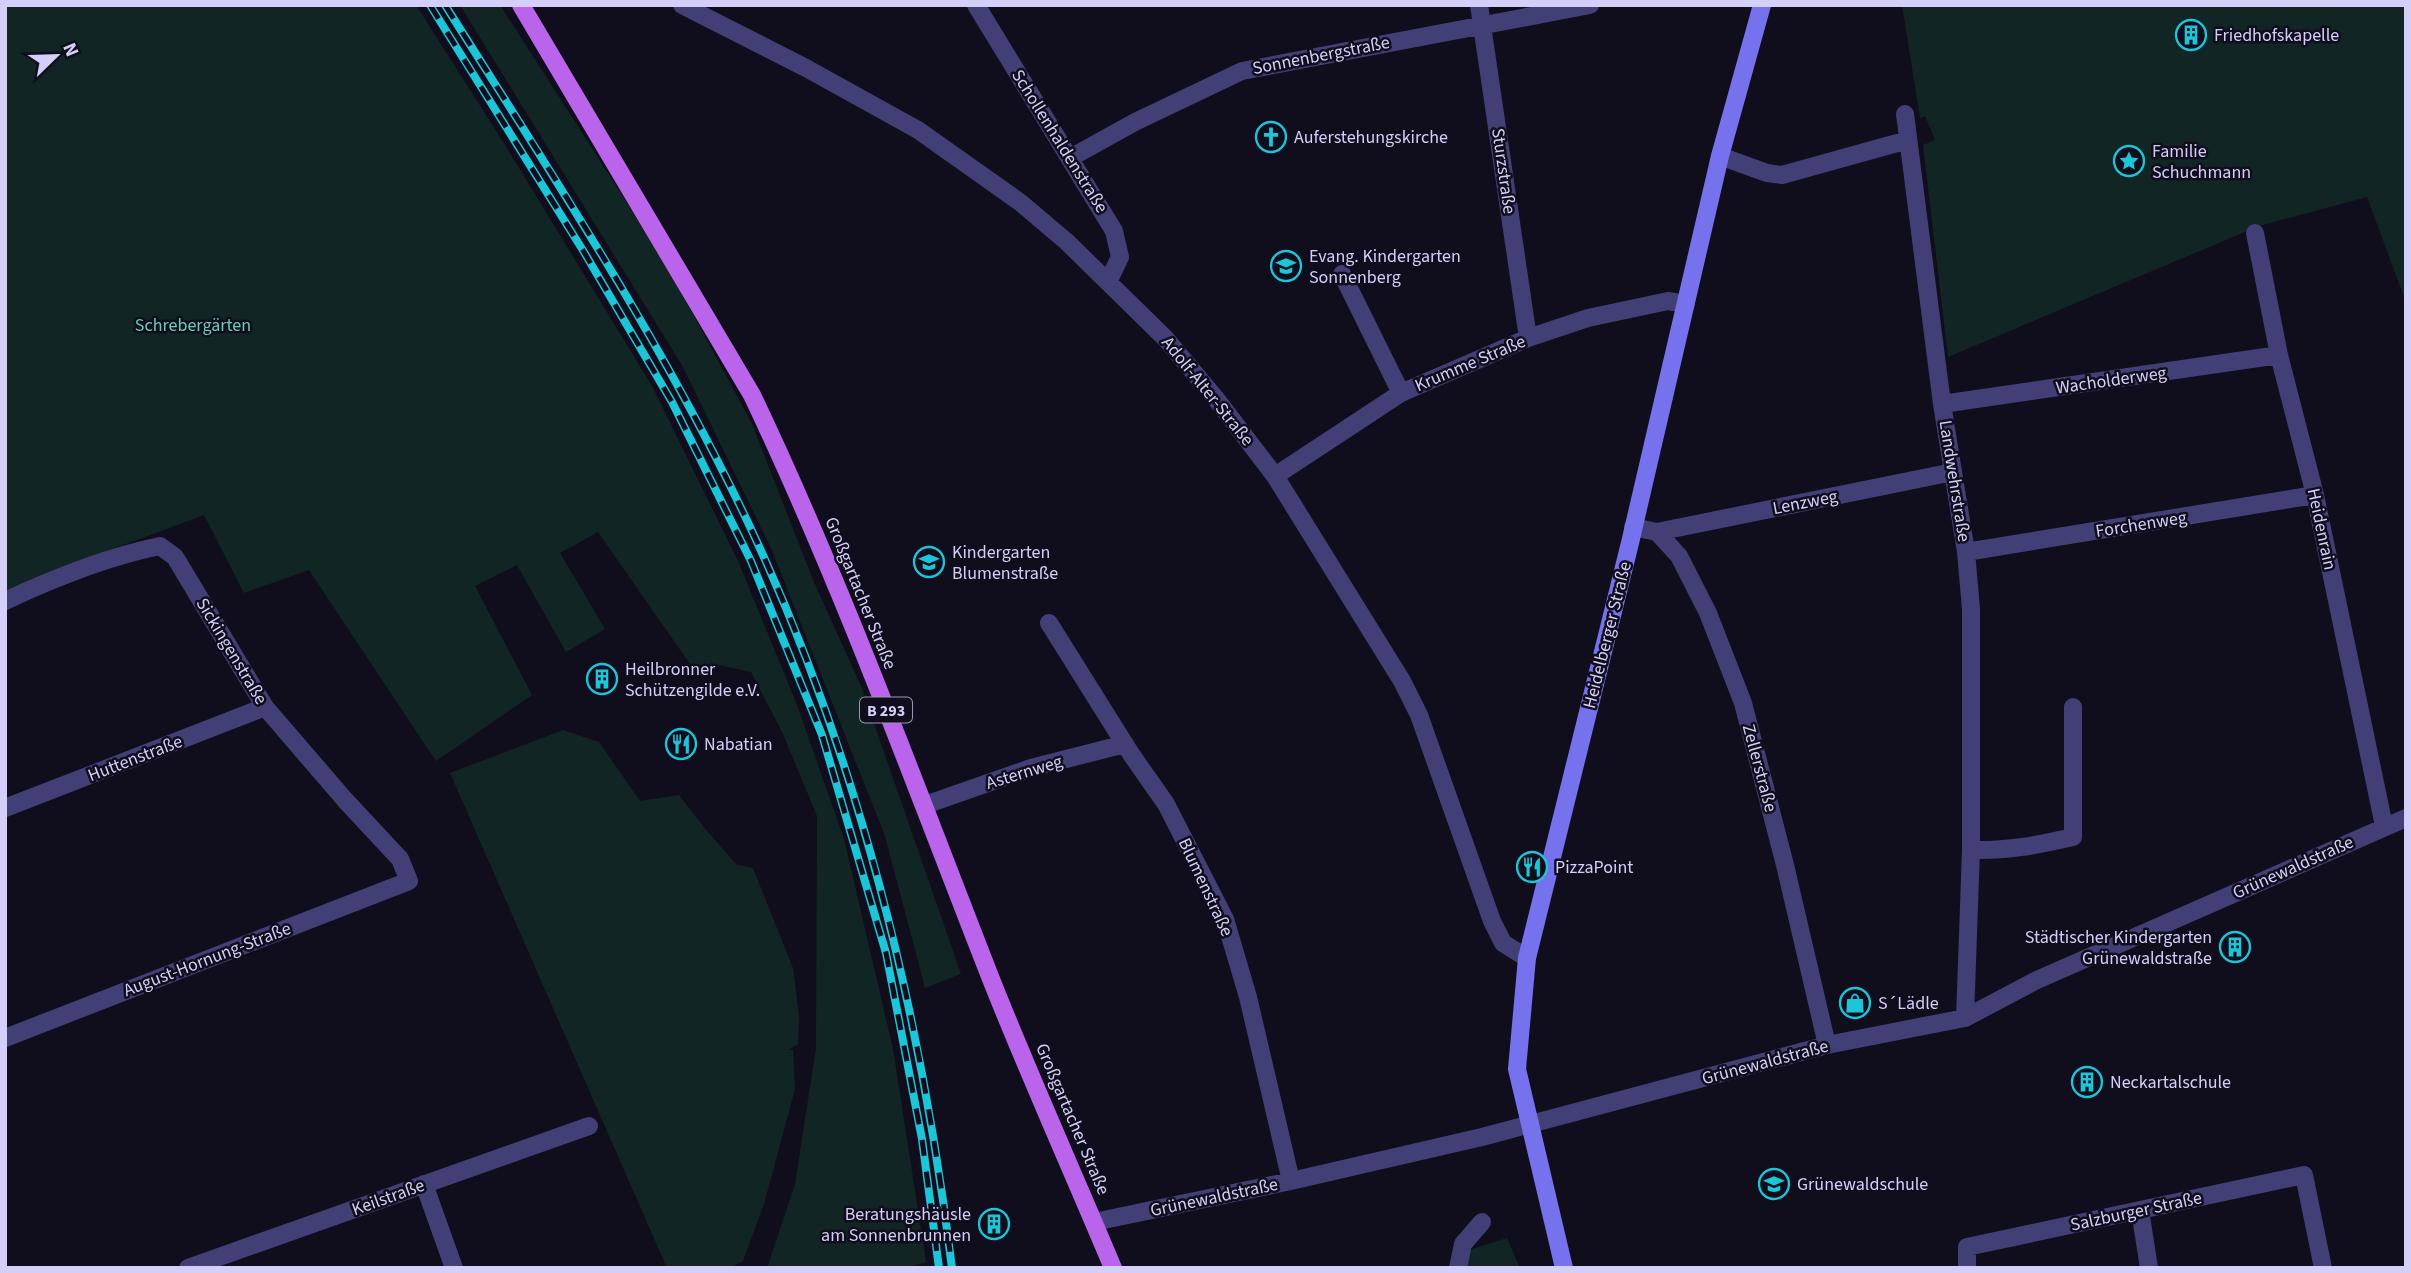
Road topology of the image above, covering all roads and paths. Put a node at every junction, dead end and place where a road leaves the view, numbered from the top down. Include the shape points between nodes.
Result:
1 (521, 5) edge
2 (682, 5) edge
3 (976, 5) edge
4 (1479, 5) edge
5 (1590, 5) edge
6 (1762, 5) edge
7 (1482, 25) junction
8 (1905, 114) dead end
9 (1908, 140) junction
10 (1720, 156) junction
11 (1070, 158) junction
12 (2255, 233) dead end
13 (1342, 274) dead end
14 (1108, 282) junction
15 (1686, 304) junction
16 (1528, 338) junction
17 (2279, 355) junction
18 (1401, 393) junction
19 (1942, 404) junction
20 (1953, 472) junction
21 (1275, 476) junction
22 (2315, 495) junction
23 (1633, 527) junction
24 (1657, 532) junction
25 (1966, 552) junction
26 (5, 601) edge
27 (1049, 623) dead end
28 (265, 707) junction
29 (2073, 708) dead end
30 (1125, 744) junction
31 (925, 805) junction
32 (5, 808) edge
33 (2406, 818) edge
34 (2384, 826) junction
35 (1971, 850) junction
36 (409, 881) joint
37 (1527, 958) junction
38 (1965, 1018) junction
39 (5, 1038) edge
40 (1827, 1045) junction
41 (589, 1126) dead end
42 (1530, 1126) junction
43 (1291, 1181) junction
44 (424, 1184) junction
45 (2140, 1210) junction
46 (1094, 1222) junction
47 (1482, 1222) dead end
48 (236, 1260) edge
49 (188, 1268) edge
50 (454, 1268) edge
51 (1113, 1268) edge
52 (1458, 1268) edge
53 (1564, 1268) edge
54 (1967, 1268) edge
55 (2149, 1268) edge
56 (2323, 1268) edge

1 - 31 main road, Großgartacher Straße / B 293 via 752,396 812,527
2 - 14 street, Adolf-Alter-Straße via 918,130 1021,203
3 - 11 street, Schollenhaldenstraße
4 - 7 street, Sturzstraße
5 - 7 street, Sonnenbergstraße
6 - 10 main road, Heidelberger Straße
7 - 11 street, Sonnenbergstraße via 1242,71
7 - 16 street, Sturzstraße
8 - 9 street, Landwehrstraße
9 - 10 street via 1782,175
9 - 19 street, Landwehrstraße
10 - 15 main road, Heidelberger Straße
11 - 14 street, Schollenhaldenstraße via 1114,231 1120,257
12 - 17 street, Heidenrain
13 - 18 street
14 - 21 street, Adolf-Alter-Straße via 1166,339
15 - 16 street, Krumme Straße via 1668,301 1588,318
15 - 23 main road, Heidelberger Straße
16 - 18 street, Krumme Straße
17 - 19 street, Wacholderweg
17 - 22 street, Heidenrain
18 - 21 street, Krumme Straße
19 - 20 street, Landwehrstraße
20 - 24 street, Lenzweg
20 - 25 street, Landwehrstraße
21 - 37 street, Adolf-Alter-Straße via 1402,681 1419,715 1492,920 1503,943
22 - 25 street, Forchenweg
22 - 34 street, Heidenrain
23 - 24 street
23 - 37 main road, Heidelberger Straße
24 - 40 street, Zellerstraße via 1679,555 1708,613 1743,704
25 - 35 street, Landwehrstraße via 1971,609
26 - 28 street, Sickingenstraße via 43,583 160,546 175,557
27 - 30 street, Blumenstraße
28 - 32 street, Huttenstraße
28 - 36 street, Sickingenstraße via 400,859
29 - 35 street via 2073,836 2013,849
30 - 31 street, Asternweg via 1031,768
30 - 43 street, Blumenstraße via 1166,804 1225,919
31 - 46 main road, Großgartacher Straße / B 293 via 990,977
33 - 34 street, Grünewaldstraße
34 - 38 street, Grünewaldstraße via 2037,980
35 - 38 street, Landwehrstraße
36 - 39 street, August-Hornung-Straße
37 - 42 main road, Heidelberger Straße via 1517,1069
38 - 40 street, Grünewaldstraße
40 - 42 street, Grünewaldstraße
41 - 44 street, Keilstraße
42 - 43 street, Grünewaldstraße
42 - 53 main road, Heidelberger Straße
43 - 46 street, Grünewaldstraße
44 - 48 street, Keilstraße
44 - 50 street
45 - 54 street, Salzburger Straße via 1967,1247
45 - 55 street
45 - 56 street, Salzburger Straße via 2304,1175
46 - 51 main road, Großgartacher Straße / B 293
47 - 52 street via 1463,1244
48 - 49 street, Keilstraße

